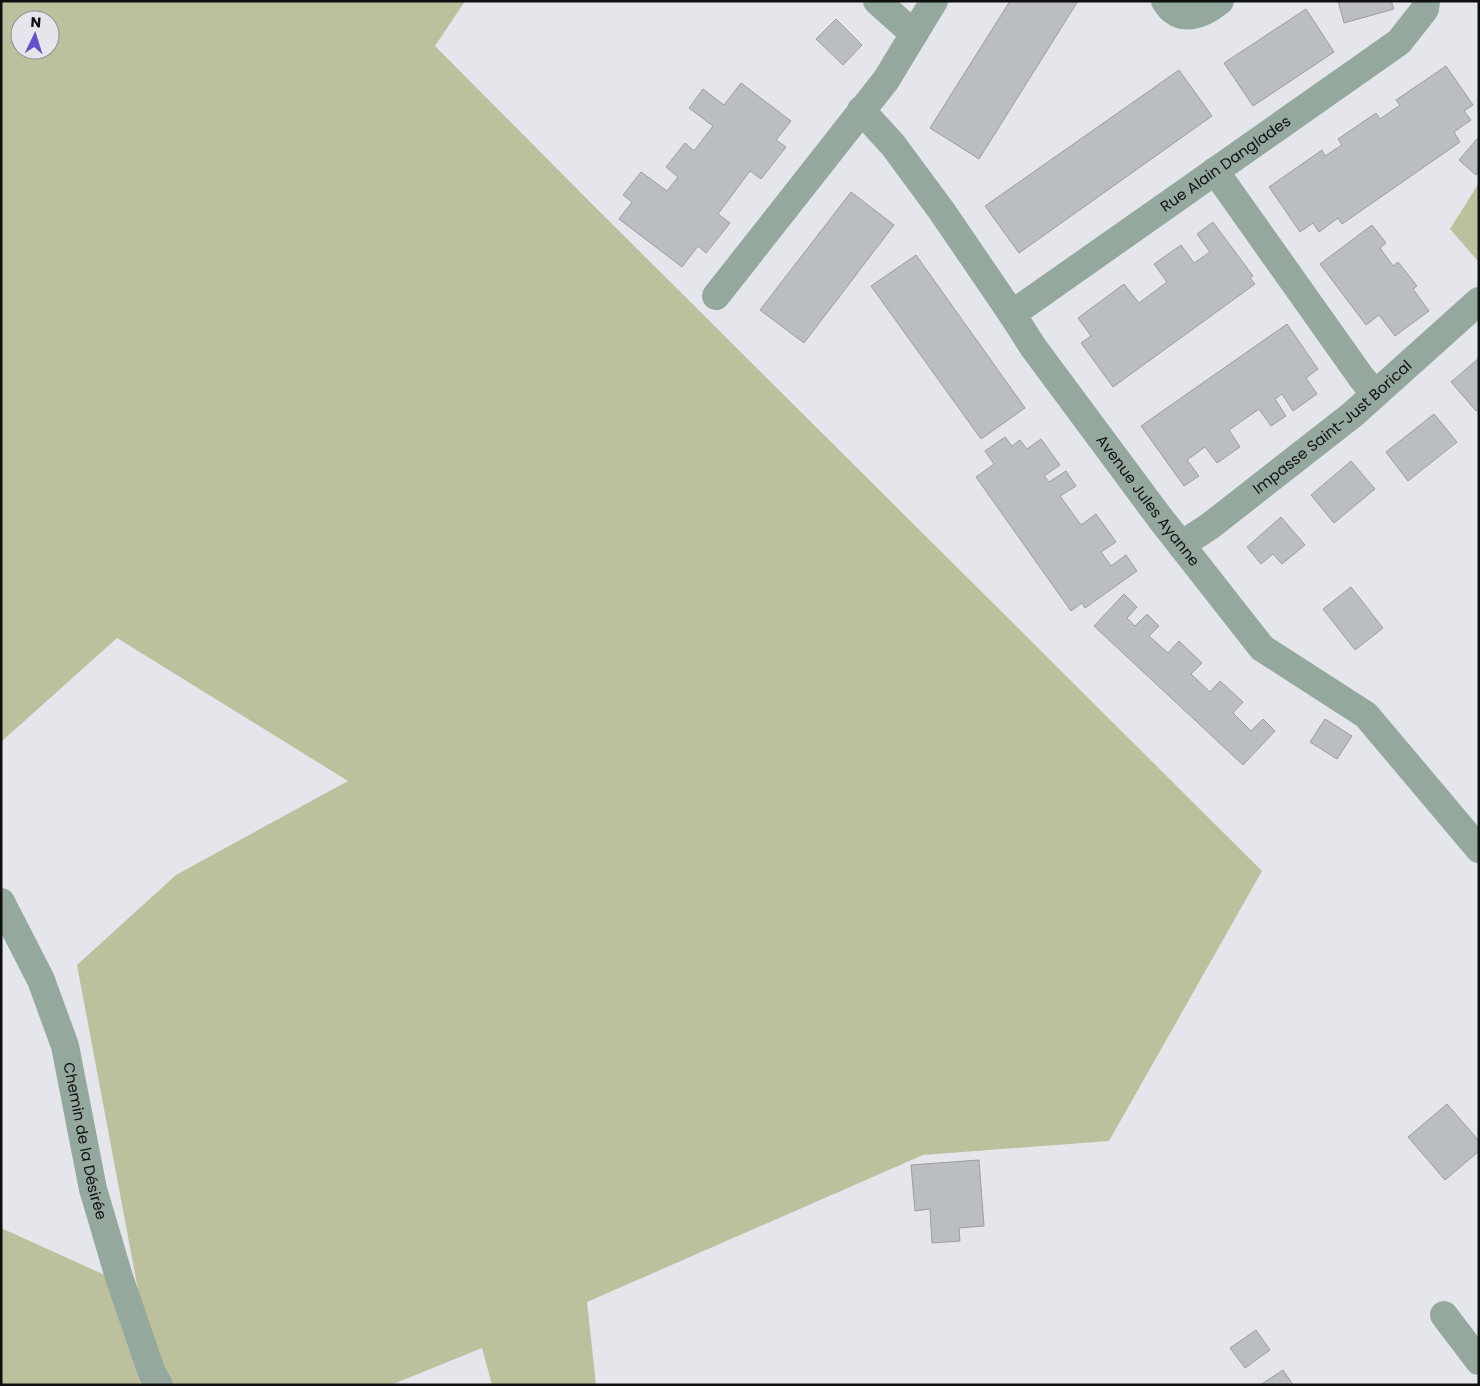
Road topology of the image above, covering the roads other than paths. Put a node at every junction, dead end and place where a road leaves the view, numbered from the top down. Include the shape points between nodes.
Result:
1 (877, 1) edge
2 (934, 1) edge
3 (1165, 1) edge
4 (1220, 1) edge
5 (1426, 1) edge
6 (914, 34) junction
7 (861, 110) junction
8 (1215, 171) junction
9 (716, 296) dead end
10 (1479, 301) edge
11 (1012, 314) junction
12 (1375, 394) junction
13 (1181, 545) junction
14 (1479, 849) edge
15 (1, 902) edge
16 (1444, 1315) dead end
17 (1479, 1360) edge
18 (160, 1385) edge

1 - 6 street
2 - 6 street
3 - 4 street via 1168,7 1195,16
5 - 8 street, Rue Alain Danglades via 1425,9 1399,42
6 - 7 street via 886,80
7 - 9 street
7 - 11 street, Avenue Jules Ayanne via 893,145
8 - 11 street, Rue Alain Danglades
8 - 12 street
10 - 12 street, Impasse Saint-Just Borical
11 - 13 street, Avenue Jules Ayanne via 1038,354
12 - 13 street, Impasse Saint-Just Borical via 1210,526
13 - 14 street, Avenue Jules Ayanne via 1262,648 1366,715
15 - 18 street, Chemin de la Désirée via 41,980 65,1046 93,1189 119,1277 152,1372
16 - 17 street

